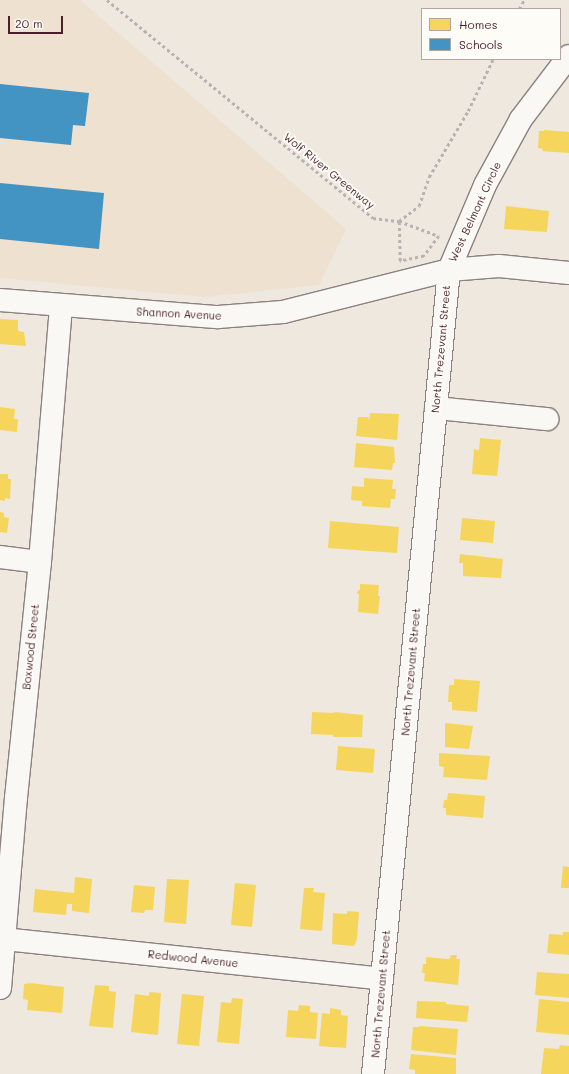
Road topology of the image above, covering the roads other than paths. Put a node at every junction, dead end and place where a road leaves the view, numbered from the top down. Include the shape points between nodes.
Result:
1 (569, 56) edge
2 (449, 270) junction
3 (569, 273) edge
4 (0, 300) edge
5 (61, 306) junction
6 (436, 408) junction
7 (547, 419) dead end
8 (0, 557) edge
9 (40, 562) junction
10 (8, 797) edge
11 (4, 939) junction
12 (382, 979) junction
13 (0, 988) edge
14 (373, 1074) edge

1 - 2 street, West Belmont Circle via 521,118 485,185
2 - 3 street, Shannon Avenue via 499,266
2 - 5 street, Shannon Avenue via 283,312 218,317
2 - 6 street, North Trezevant Street
4 - 5 street, Shannon Avenue
5 - 9 street, Boxwood Street
6 - 7 street
6 - 12 street, North Trezevant Street
8 - 9 street
9 - 10 street, Boxwood Street
10 - 11 street, Boxwood Street
11 - 12 street, Redwood Avenue
11 - 13 street, Boxwood Street
12 - 14 street, North Trezevant Street

